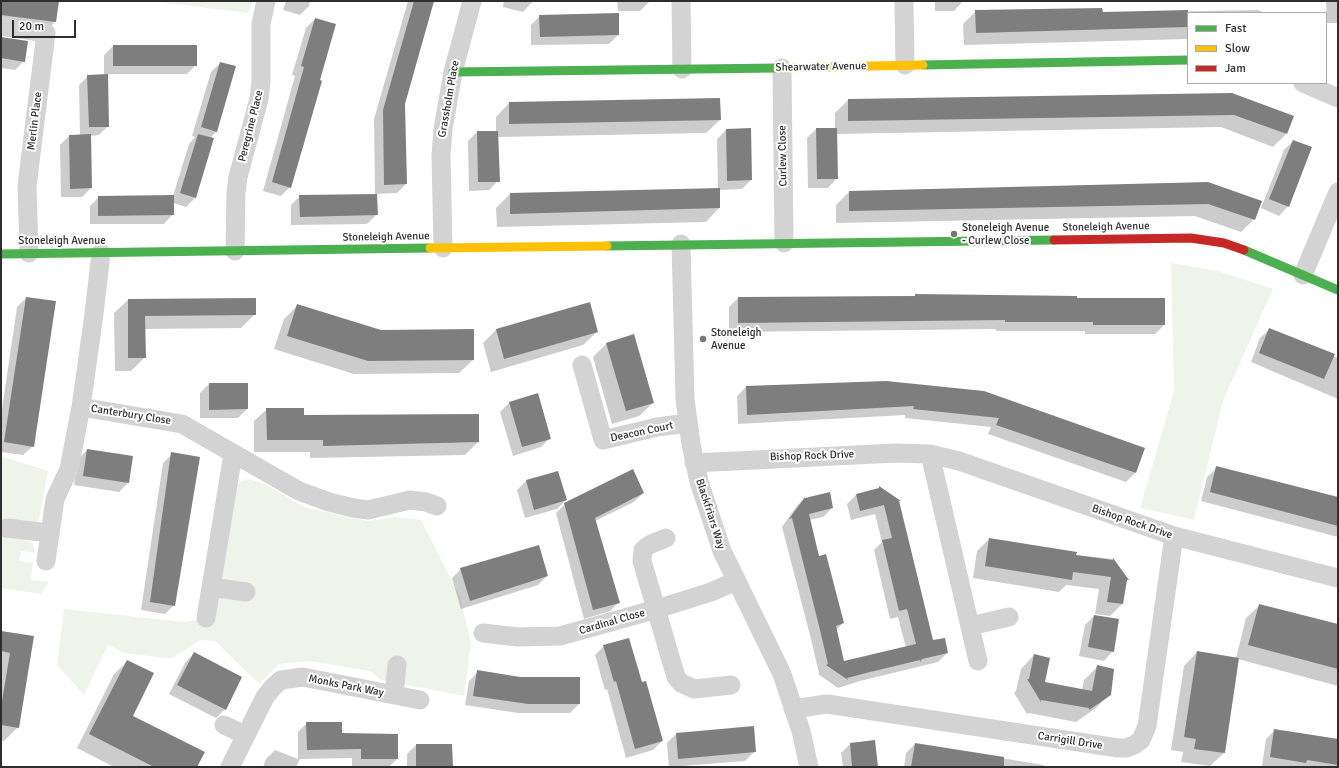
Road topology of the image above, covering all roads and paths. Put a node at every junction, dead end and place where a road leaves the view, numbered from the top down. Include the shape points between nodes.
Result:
1 (266, 1) edge
2 (472, 1) edge
3 (681, 1) edge
4 (904, 1) edge
5 (1, 26) edge
6 (1187, 60) edge
7 (905, 65) junction
8 (782, 68) junction
9 (682, 69) junction
10 (453, 72) junction
11 (1305, 84) edge
12 (1338, 98) edge
13 (1338, 192) edge
14 (784, 243) junction
15 (681, 244) junction
16 (443, 248) junction
17 (235, 251) junction
18 (29, 253) junction
19 (100, 253) junction
20 (1, 254) edge
21 (1303, 275) junction
22 (1338, 290) edge
23 (582, 365) dead end
24 (81, 407) junction
25 (688, 423) junction
26 (233, 454) junction
27 (930, 454) junction
28 (694, 463) junction
29 (437, 506) dead end
30 (7, 528) dead end
31 (50, 534) junction
32 (1174, 536) junction
33 (666, 538) dead end
34 (46, 561) dead end
35 (1338, 578) edge
36 (736, 581) junction
37 (211, 587) junction
38 (246, 592) dead end
39 (657, 610) junction
40 (1009, 617) dead end
41 (206, 618) dead end
42 (970, 626) junction
43 (483, 633) dead end
44 (978, 661) dead end
45 (397, 665) dead end
46 (731, 685) dead end
47 (394, 695) junction
48 (420, 700) dead end
49 (794, 709) junction
50 (224, 725) dead end
51 (245, 735) junction
52 (230, 767) edge
53 (808, 767) edge

1 - 17 street, Peregrine Place via 261,24 262,81 236,192
2 - 10 street, Grassholm Place
3 - 9 street
4 - 7 street
5 - 18 street, Merlin Place via 46,33 27,186
6 - 7 street, Shearwater Avenue
7 - 8 street, Shearwater Avenue
8 - 9 street, Shearwater Avenue
8 - 14 street, Curlew Close
9 - 10 street, Shearwater Avenue
10 - 16 street, Grassholm Place via 446,104 441,155
11 - 12 street
13 - 21 street
14 - 15 street, Stoneleigh Avenue
14 - 21 street, Stoneleigh Avenue via 1191,238 1224,243
15 - 16 street, Stoneleigh Avenue
15 - 25 street, Blackfriars Way via 685,399
16 - 17 street, Stoneleigh Avenue
17 - 19 street, Stoneleigh Avenue
18 - 19 street, Stoneleigh Avenue
18 - 20 street, Stoneleigh Avenue
19 - 24 street, Canterbury Close
21 - 22 street, Stoneleigh Avenue
23 - 25 street, Deacon Court via 603,440 656,427
24 - 26 street, Canterbury Close via 182,424
24 - 31 street via 72,458 55,499
25 - 28 street, Blackfriars Way
26 - 29 street, Canterbury Close via 299,491 329,502 368,510 410,500
26 - 37 street
27 - 28 street, Bishop Rock Drive via 896,453
27 - 32 street, Bishop Rock Drive via 959,461
27 - 42 street
28 - 36 street, Blackfriars Way via 712,526
30 - 31 street
31 - 34 street
32 - 35 street, Bishop Rock Drive
32 - 49 street, Carrigill Drive via 1147,726 1141,740 1134,745 1118,748 827,704
33 - 39 street via 649,544 643,550 642,561
36 - 39 street, Cardinal Close
36 - 49 street, Blackfriars Way via 773,655
37 - 38 street
37 - 41 street
39 - 43 street, Cardinal Close via 560,636 518,637
39 - 46 street via 673,667 681,683 694,689
40 - 42 street
42 - 44 street
45 - 47 street, Monks Park Way
47 - 48 street, Monks Park Way
47 - 51 street, Monks Park Way via 303,677 281,680 272,687
49 - 53 street, Blackfriars Way
50 - 51 street
51 - 52 street, Monks Park Way

